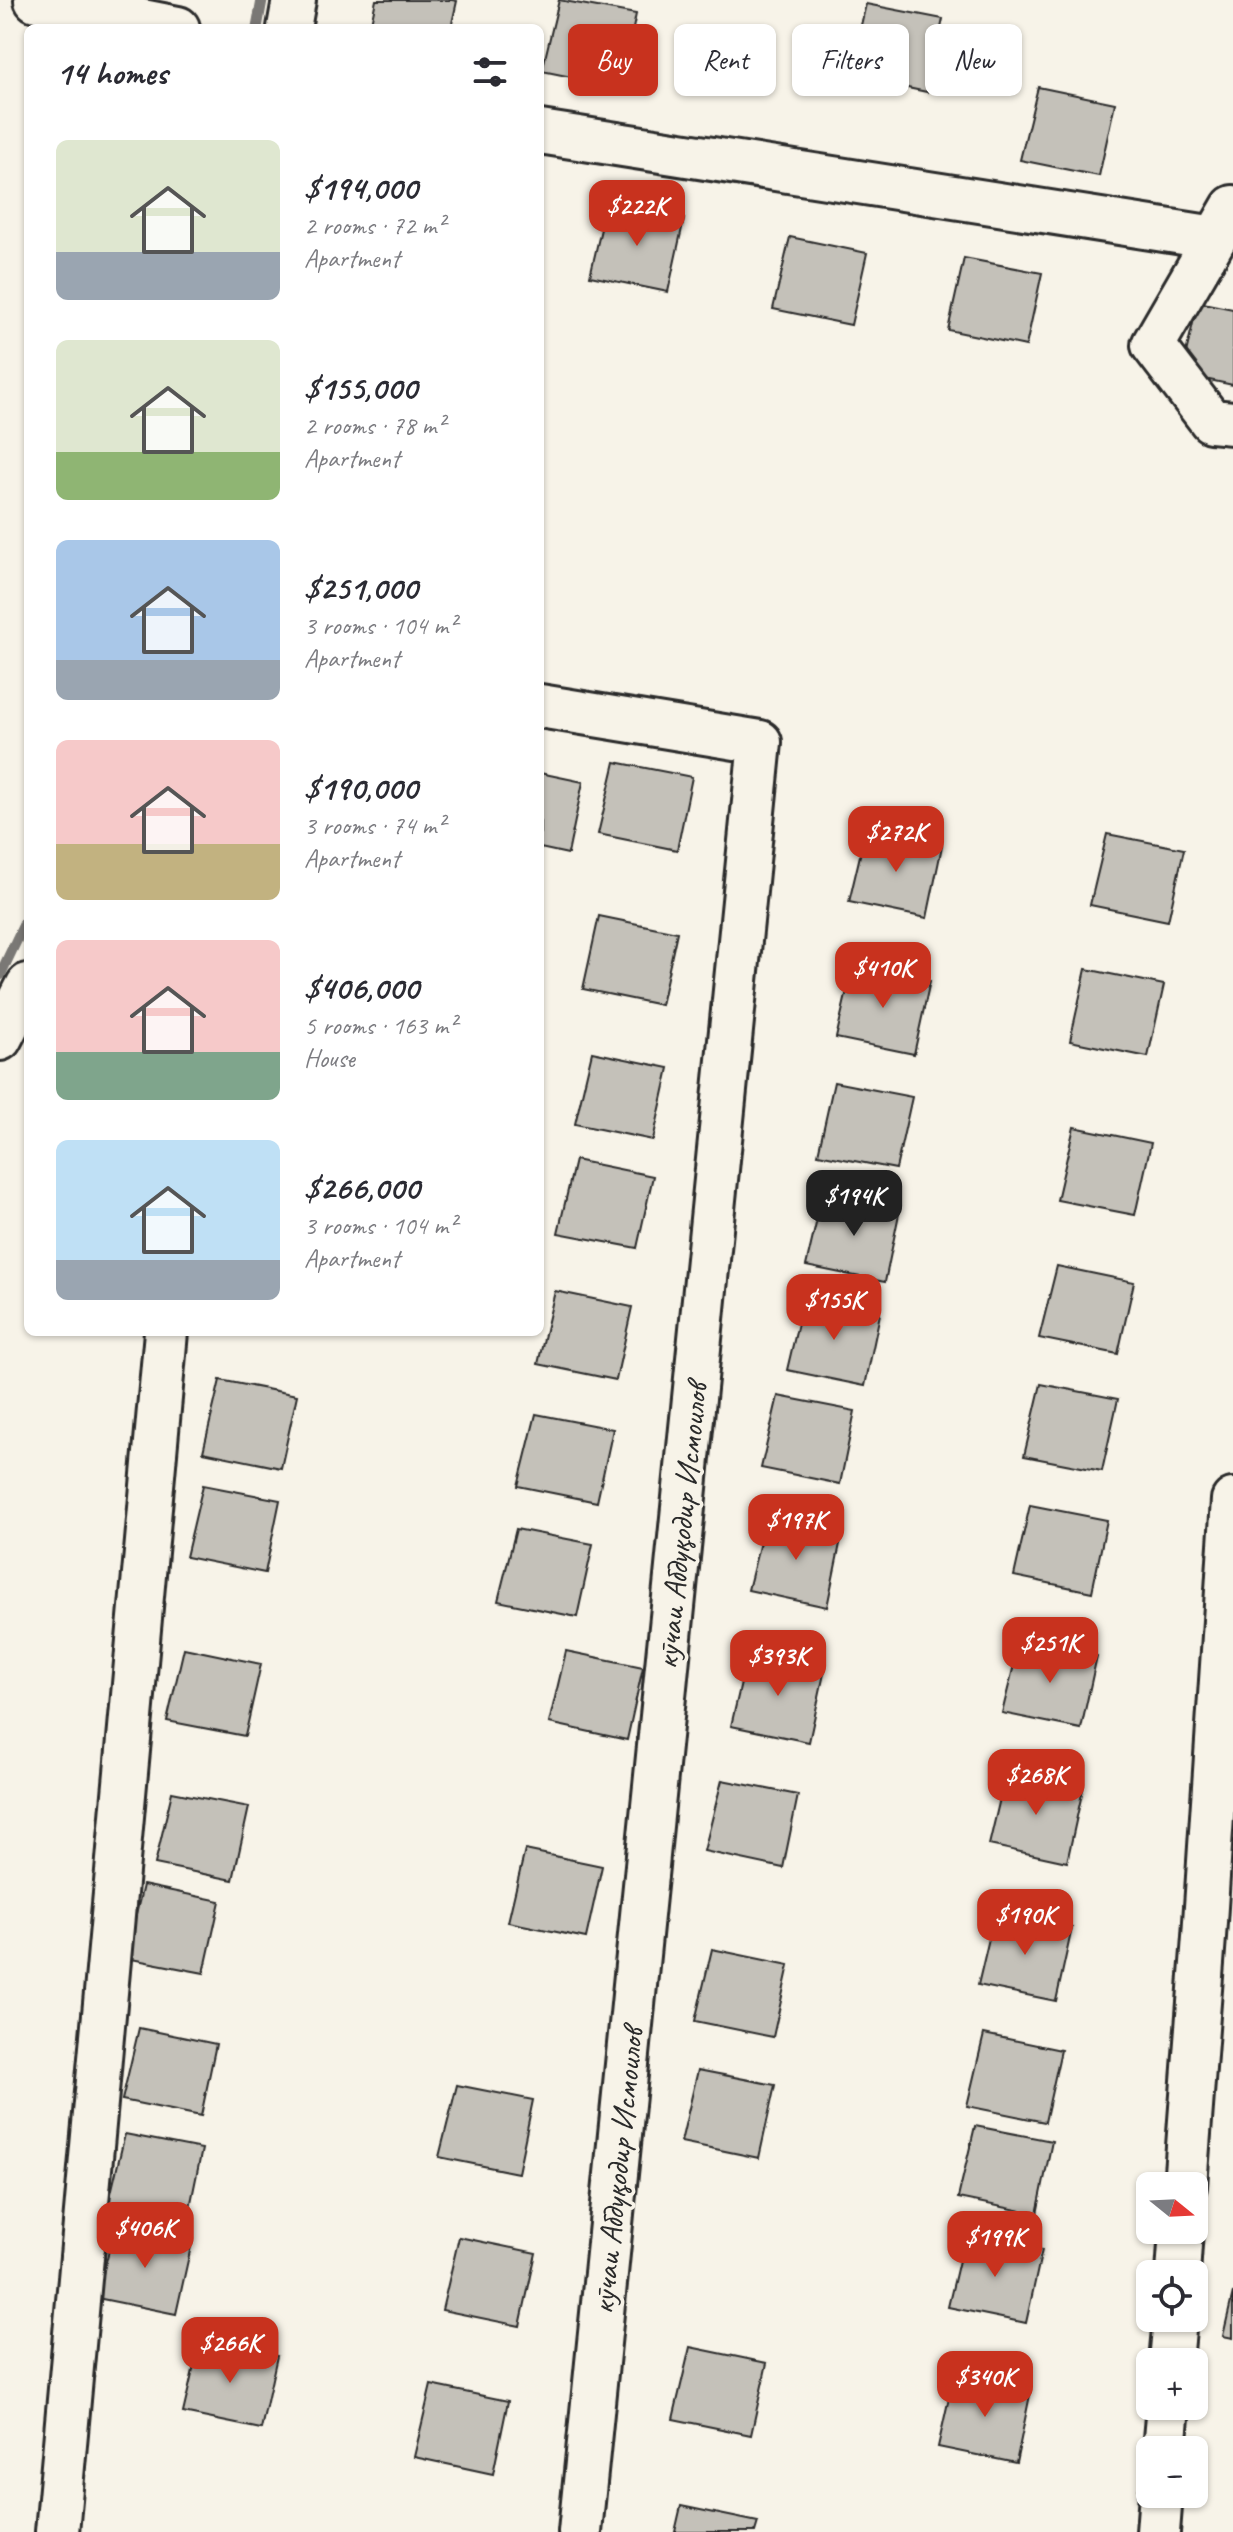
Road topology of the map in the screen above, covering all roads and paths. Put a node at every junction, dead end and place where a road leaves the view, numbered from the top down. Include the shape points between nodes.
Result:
1 (36, 0) edge
2 (294, 0) edge
3 (158, 24) edge
4 (290, 24) edge
5 (544, 133) edge
6 (1224, 223) edge
7 (1233, 423) edge
8 (544, 707) edge
9 (24, 993) edge
10 (0, 1039) edge
11 (166, 1336) edge
12 (1233, 1500) edge
13 (1186, 2172) edge
14 (1160, 2508) edge
15 (57, 2532) edge
16 (580, 2532) edge
17 (1158, 2532) edge

1 - 3 street
2 - 4 street
5 - 6 street
6 - 7 street via 1153,345 1211,421
8 - 16 street, кӯчаи Абдуқодир Исмоилов via 760,742
9 - 10 street
11 - 15 street
12 - 13 street
14 - 17 street

